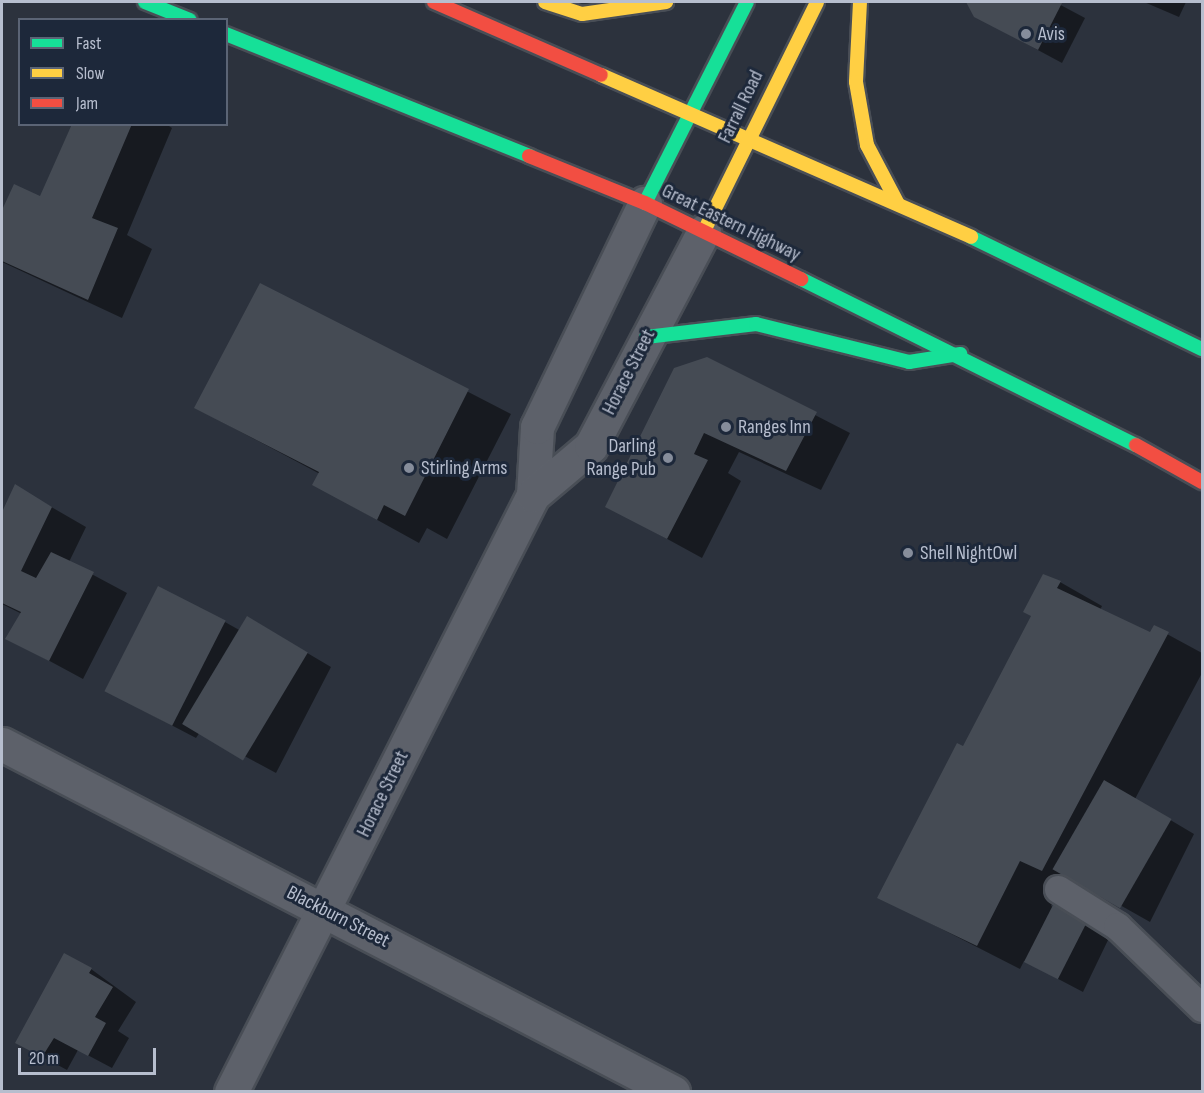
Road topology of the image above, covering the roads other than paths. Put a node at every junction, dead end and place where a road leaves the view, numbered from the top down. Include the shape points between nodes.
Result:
1 (145, 2) edge
2 (434, 2) edge
3 (545, 2) edge
4 (666, 2) edge
5 (747, 2) edge
6 (817, 2) edge
7 (860, 2) edge
8 (185, 18) edge
9 (228, 35) edge
10 (689, 113) junction
11 (746, 140) junction
12 (645, 203) junction
13 (898, 204) junction
14 (704, 231) junction
15 (646, 337) junction
16 (1203, 349) edge
17 (960, 354) junction
18 (1203, 482) edge
19 (532, 495) junction
20 (2, 744) edge
21 (1058, 889) dead end
22 (326, 909) junction
23 (1203, 1008) edge
24 (231, 1092) edge
25 (673, 1092) edge

1 - 8 main road
2 - 10 main road
3 - 4 main road via 582,14
5 - 10 main road
6 - 11 main road, Farrall Road
7 - 13 main road via 856,82 867,145
9 - 12 main road, Great Eastern Highway
10 - 11 main road
10 - 12 main road
11 - 13 main road
11 - 14 main road, Farrall Road
12 - 14 main road, Great Eastern Highway
12 - 19 street, Horace Street via 537,428
13 - 16 main road via 1038,266
14 - 15 street, Horace Street
14 - 17 main road, Great Eastern Highway
15 - 17 main road via 756,324 909,362
15 - 19 street, Horace Street via 591,446
17 - 18 main road, Great Eastern Highway
19 - 22 street, Horace Street
20 - 22 street, Blackburn Street
21 - 23 lane via 1117,927
22 - 24 street, Horace Street
22 - 25 street, Blackburn Street

